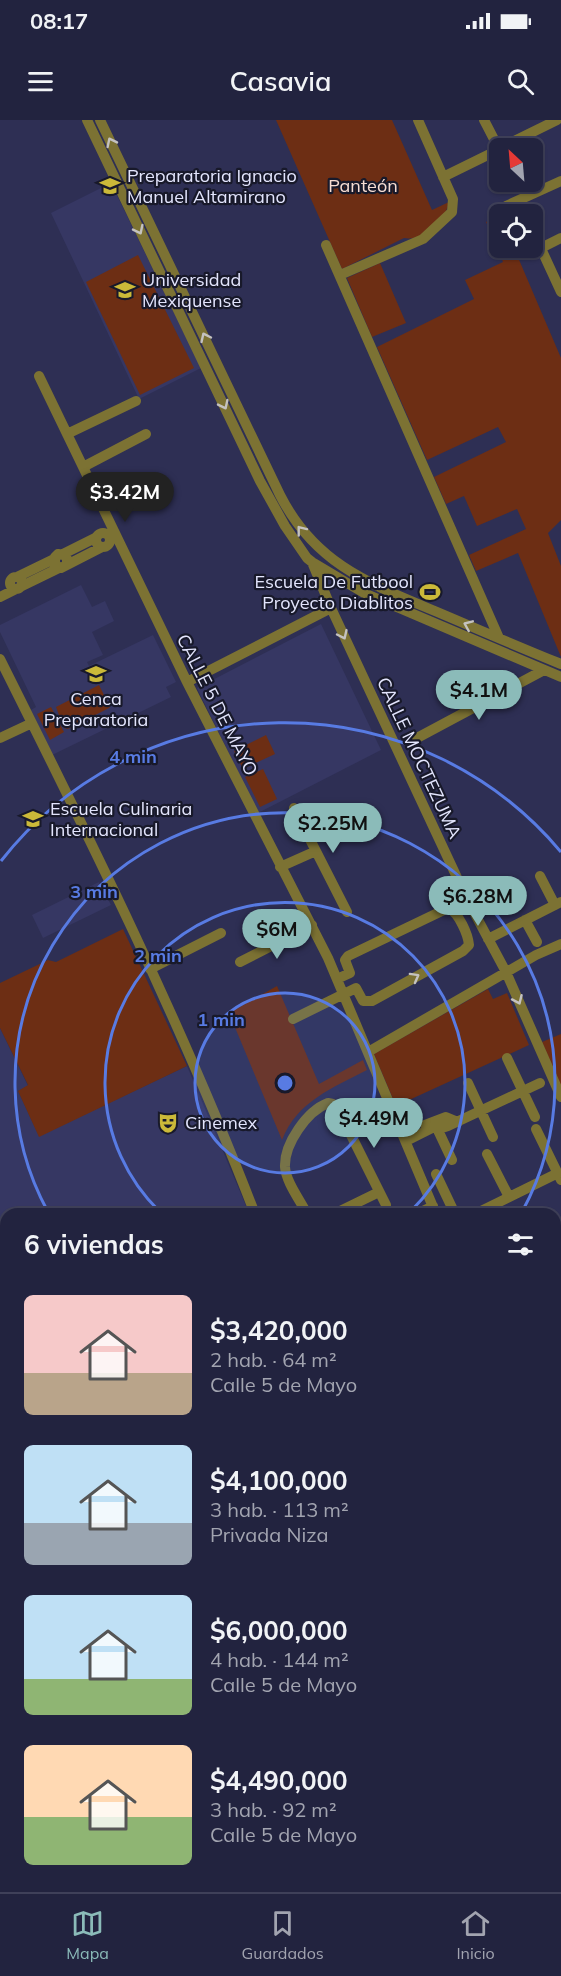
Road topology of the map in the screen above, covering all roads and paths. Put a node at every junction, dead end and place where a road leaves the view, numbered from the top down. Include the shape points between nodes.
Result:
1 (87, 120) edge
2 (100, 120) edge
3 (418, 120) edge
4 (484, 120) edge
5 (557, 120) edge
6 (539, 124) edge
7 (494, 138) edge
8 (517, 138) edge
9 (489, 154) edge
10 (444, 177) junction
11 (561, 181) edge
12 (520, 201) junction
13 (512, 204) edge
14 (521, 204) edge
15 (561, 238) edge
16 (326, 244) dead end
17 (543, 247) edge
18 (543, 252) edge
19 (340, 275) junction
20 (561, 292) edge
21 (222, 373) junction
22 (39, 376) dead end
23 (211, 379) junction
24 (136, 401) dead end
25 (67, 434) junction
26 (146, 434) dead end
27 (83, 467) junction
28 (100, 542) dead end
29 (312, 562) junction
30 (13, 583) edge
31 (0, 597) edge
32 (330, 608) junction
33 (499, 638) junction
34 (0, 659) edge
35 (561, 664) edge
36 (544, 670) junction
37 (561, 677) edge
38 (187, 682) junction
39 (32, 723) junction
40 (0, 738) edge
41 (417, 738) dead end
42 (294, 808) dead end
43 (316, 851) junction
44 (280, 867) junction
45 (540, 876) dead end
46 (558, 903) edge
47 (347, 912) dead end
48 (525, 920) junction
49 (312, 925) junction
50 (221, 933) dead end
51 (488, 939) junction
52 (537, 942) dead end
53 (561, 944) edge
54 (240, 963) dead end
55 (150, 969) junction
56 (506, 972) junction
57 (337, 979) junction
58 (344, 994) junction
59 (293, 1019) dead end
60 (368, 1052) junction
61 (507, 1058) dead end
62 (468, 1083) dead end
63 (540, 1083) dead end
64 (524, 1090) junction
65 (561, 1098) edge
66 (481, 1111) junction
67 (535, 1117) dead end
68 (458, 1122) junction
69 (436, 1126) junction
70 (536, 1129) dead end
71 (405, 1137) junction
72 (493, 1137) dead end
73 (488, 1154) dead end
74 (452, 1161) dead end
75 (436, 1174) dead end
76 (560, 1177) edge
77 (380, 1192) junction
78 (509, 1197) junction
79 (386, 1205) dead end
80 (253, 1208) edge
81 (304, 1208) edge
82 (352, 1208) edge
83 (434, 1208) edge
84 (450, 1208) edge
85 (487, 1208) edge

1 -> 23 street
21 -> 2 street
3 - 10 street
4 - 7 street
5 - 6 street
6 - 8 street
9 - 10 street
10 - 19 street via 454,207 449,217 423,239
11 - 12 street
12 - 13 street
12 - 14 street
15 - 17 street
16 - 19 street
18 - 20 street
19 - 33 street
21 - 23 street
33 -> 21 street via 371,584 331,559 309,539 288,511
22 - 25 street, CALLE 5 DE MAYO
23 -> 29 street via 272,505
24 - 25 street
25 - 27 street, CALLE 5 DE MAYO
26 - 27 street
27 - 38 street, CALLE 5 DE MAYO
28 - 30 street
29 - 32 street, CALLE MOCTEZUMA
29 - 36 street via 364,593
30 - 31 street
32 - 38 street
32 -> 51 street, CALLE MOCTEZUMA
33 - 35 street
34 - 39 street
36 - 37 street
36 - 41 street
38 - 44 street, CALLE 5 DE MAYO
39 - 40 street
39 - 55 street
42 - 43 street
43 - 44 street
43 - 47 street
44 - 49 street, CALLE 5 DE MAYO
45 - 46 street
46 - 48 street
48 - 51 street
48 - 52 street
49 - 54 street
49 - 57 street, CALLE 5 DE MAYO
50 - 55 street
51 - 56 street, CALLE MOCTEZUMA
53 - 56 street
55 - 80 street
56 - 60 street
56 -> 65 street, CALLE MOCTEZUMA
57 - 58 street, CALLE 5 DE MAYO
58 -> 57 street via 356,988 363,1000 372,1001 463,951 469,945 468,939 455,912 446,909 348,956 345,960 350,973
58 - 59 street
58 - 60 street, CALLE 5 DE MAYO
60 - 71 street, CALLE 5 DE MAYO
61 - 64 street
62 - 66 street
63 - 64 street
64 - 66 street
64 - 67 street
66 - 68 street
66 - 72 street
68 - 69 street via 442,1128
68 - 71 street via 441,1117
69 - 71 street
69 - 74 street
70 - 76 street
71 - 83 street, CALLE 5 DE MAYO
73 - 78 street
75 - 84 street
76 - 78 street
77 - 79 street
77 - 81 street via 340,1113 328,1103 312,1113 296,1133 286,1158 289,1179
77 - 82 street
78 - 85 street

